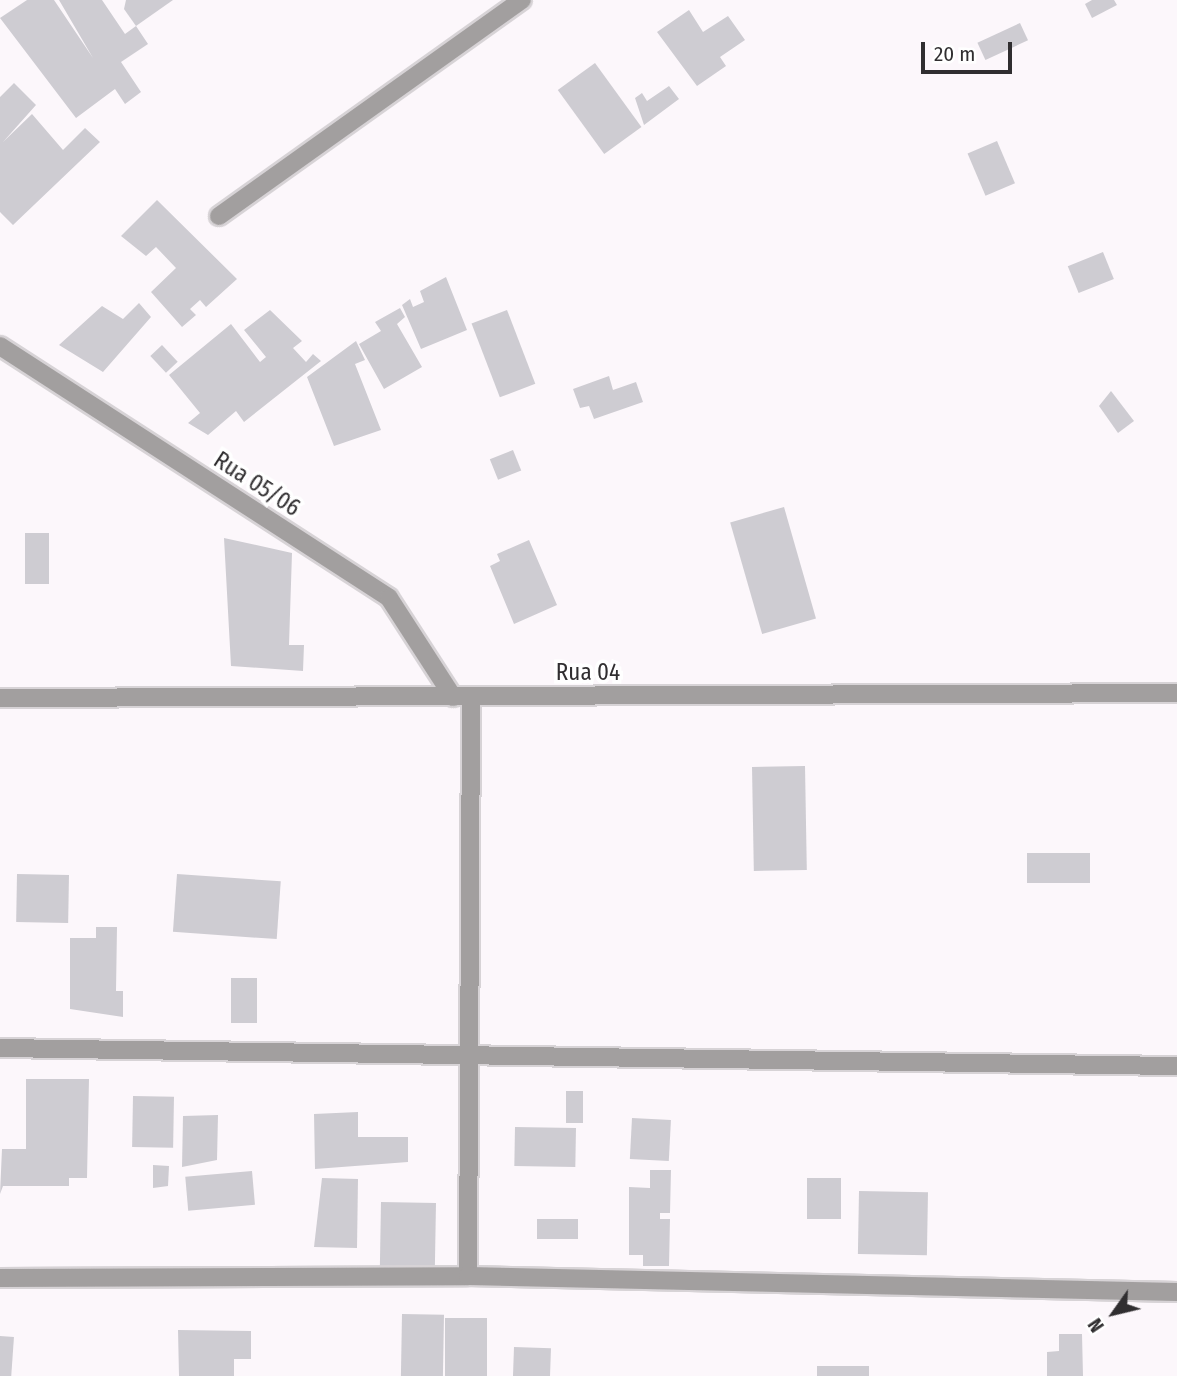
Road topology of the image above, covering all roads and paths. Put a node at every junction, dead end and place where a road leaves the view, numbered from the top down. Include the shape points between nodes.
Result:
1 (522, 0) edge
2 (219, 216) dead end
3 (0, 346) edge
4 (1177, 693) edge
5 (0, 698) edge
6 (462, 698) junction
7 (0, 1048) edge
8 (468, 1053) junction
9 (1177, 1066) edge
10 (468, 1276) junction
11 (0, 1278) edge
12 (1177, 1292) edge

1 - 2 street
3 - 6 street, Rua 05/06 via 389,598
4 - 6 street, Rua 04
5 - 6 street, Rua 04
6 - 8 street
7 - 8 street
8 - 9 street
8 - 10 street
10 - 11 street
10 - 12 street

